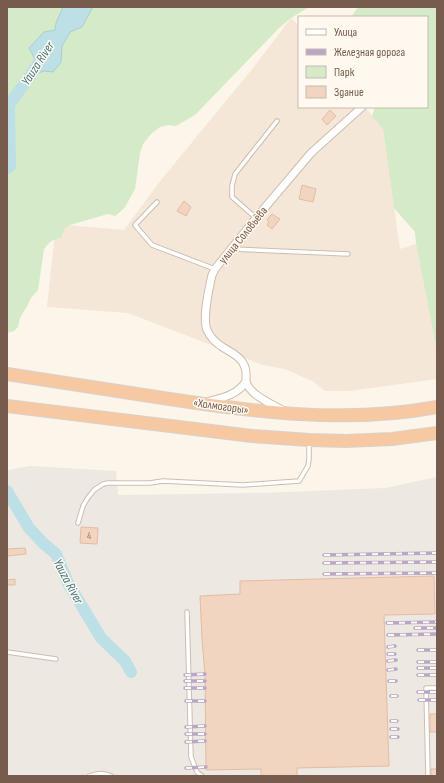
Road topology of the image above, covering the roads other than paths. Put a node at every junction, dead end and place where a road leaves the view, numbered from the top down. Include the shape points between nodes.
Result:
1 (361, 108) edge
2 (278, 121) dead end
3 (157, 202) dead end
4 (256, 218) junction
5 (231, 249) junction
6 (348, 254) dead end
7 (215, 269) junction
8 (7, 374) edge
9 (246, 381) junction
10 (201, 404) junction
11 (7, 406) edge
12 (437, 407) edge
13 (290, 414) junction
14 (437, 433) edge
15 (309, 440) junction
16 (78, 523) dead end
17 (187, 612) dead end
18 (7, 652) edge
19 (56, 659) dead end
20 (437, 688) edge
21 (89, 776) edge
22 (111, 776) edge
23 (202, 776) edge
24 (428, 776) edge

1 - 4 street, улица Соловьёва via 311,154
2 - 4 lane via 235,174 232,186 232,197
3 - 7 lane via 135,225 152,244
4 - 5 street, улица Соловьёва
5 - 6 lane
5 - 7 street, улица Соловьёва
7 - 9 street, улица Соловьёва via 206,308 207,330 220,346 243,362
8 - 10 highway, «Холмогоры»
9 - 10 street via 237,392
9 - 13 street, улица Соловьёва via 259,397
10 - 13 highway, «Холмогоры»
11 - 15 highway via 252,436
12 - 13 highway, «Холмогоры» via 392,414
14 - 15 highway via 392,439
15 - 16 lane via 308,466 298,481 243,484 108,483 98,486 90,494
17 - 23 lane via 191,757 197,772
18 - 19 lane
20 - 24 lane via 426,688
21 - 22 lane via 99,773

